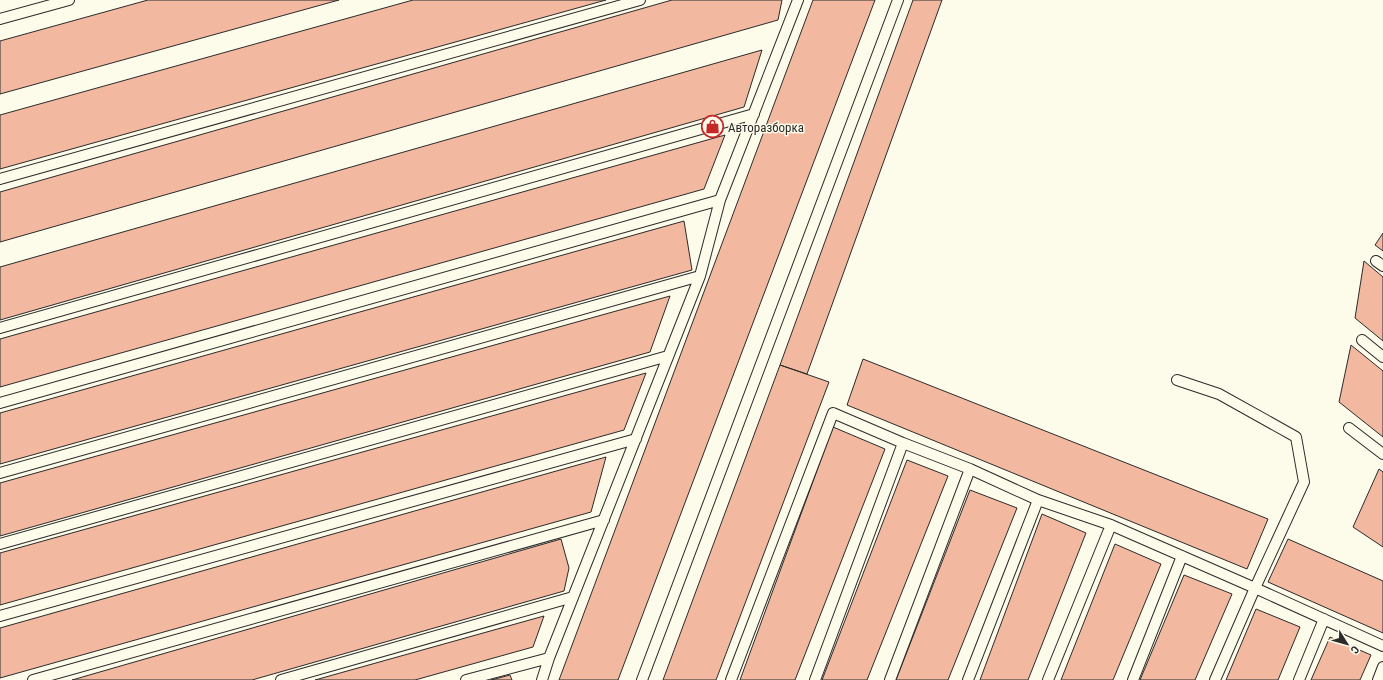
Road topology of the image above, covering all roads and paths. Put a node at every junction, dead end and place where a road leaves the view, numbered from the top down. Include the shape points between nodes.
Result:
1 (69, 0) edge
2 (640, 0) edge
3 (798, 0) edge
4 (898, 0) edge
5 (0, 19) edge
6 (754, 114) junction
7 (0, 179) edge
8 (720, 200) junction
9 (700, 276) junction
10 (0, 328) edge
11 (1362, 340) dead end
12 (668, 356) junction
13 (1383, 357) edge
14 (1177, 380) dead end
15 (0, 403) edge
16 (1349, 428) dead end
17 (636, 439) junction
18 (903, 443) junction
19 (1383, 454) edge
20 (970, 469) junction
21 (0, 473) edge
22 (1038, 500) junction
23 (604, 520) junction
24 (1111, 525) junction
25 (0, 544) edge
26 (1182, 556) junction
27 (1254, 588) junction
28 (573, 597) junction
29 (0, 616) edge
30 (1324, 620) junction
31 (1383, 646) edge
32 (549, 658) junction
33 (1383, 667) edge
34 (32, 680) edge
35 (281, 680) edge
36 (466, 680) edge
37 (542, 680) edge
38 (642, 680) edge
39 (731, 680) edge
40 (815, 680) edge
41 (890, 680) edge
42 (968, 680) edge
43 (1048, 680) edge
44 (1133, 680) edge
45 (1215, 680) edge
46 (1299, 680) edge
47 (1378, 680) edge

1 - 5 lane
2 - 7 lane
3 - 6 lane
4 - 38 lane
6 - 8 lane
6 - 10 lane
8 - 9 lane
8 - 15 lane
9 - 12 lane
9 - 21 lane
11 - 13 lane
12 - 17 lane
12 - 25 lane
14 - 27 lane via 1219,394 1296,437 1304,482
16 - 19 lane
17 - 23 lane
17 - 29 lane
18 - 20 lane
18 - 39 lane via 833,413
18 - 40 lane
20 - 22 lane
20 - 41 lane
22 - 24 lane
22 - 42 lane
23 - 28 lane
23 - 34 lane
24 - 26 lane
24 - 43 lane
26 - 27 lane
26 - 44 lane
27 - 30 lane
27 - 45 lane
28 - 32 lane
28 - 35 lane
30 - 31 lane
30 - 46 lane
32 - 36 lane
32 - 37 lane
33 - 47 lane

